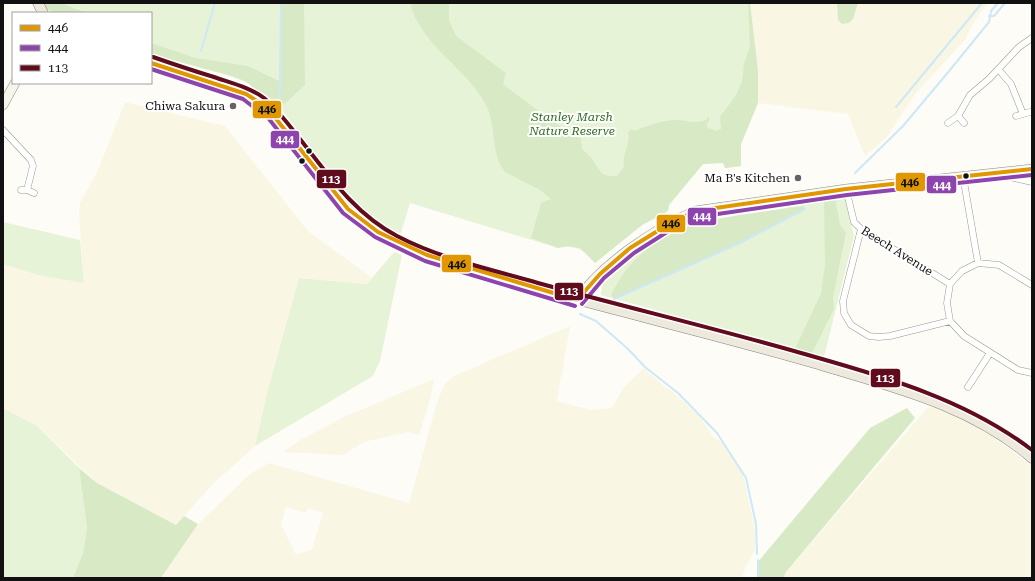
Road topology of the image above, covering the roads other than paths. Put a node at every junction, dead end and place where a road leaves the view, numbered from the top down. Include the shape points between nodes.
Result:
1 (38, 3) edge
2 (42, 12) edge
3 (1032, 38) edge
4 (152, 63) edge
5 (998, 69) junction
6 (14, 84) edge
7 (4, 100) edge
8 (1030, 112) dead end
9 (1023, 114) junction
10 (958, 116) junction
11 (1016, 116) dead end
12 (948, 123) dead end
13 (964, 123) dead end
14 (3, 130) edge
15 (1032, 169) edge
16 (1003, 173) junction
17 (963, 176) junction
18 (1032, 182) edge
19 (846, 189) junction
20 (34, 193) dead end
21 (861, 229) junction
22 (978, 263) junction
23 (950, 284) junction
24 (1032, 285) edge
25 (577, 300) junction
26 (950, 321) junction
27 (990, 354) junction
28 (1032, 373) edge
29 (968, 387) dead end
30 (1032, 458) edge

1 - 2 main road
3 - 5 street via 1019,47
4 - 25 main road via 246,94 260,103 273,115 348,209 378,232 427,255
5 - 9 street via 1010,84
5 - 10 street via 970,95
6 - 7 street
8 - 9 street
9 - 11 street
10 - 12 street
10 - 13 street
14 - 20 street via 33,163 24,190
15 - 16 street
16 - 17 street
16 - 18 street
17 - 19 street
17 - 22 street
19 - 21 street, Beech Avenue via 854,222
19 - 25 street via 695,211 646,237 589,283
21 - 23 street, Beech Avenue
21 - 26 street via 843,301 844,313 851,325 869,336 879,337
22 - 23 street via 962,271
22 - 24 street via 998,265
23 - 26 street via 947,304
25 - 30 main road via 766,349 906,390 956,409 985,424 1008,438
26 - 27 street via 964,336
27 - 28 street via 1018,370
27 - 29 street

